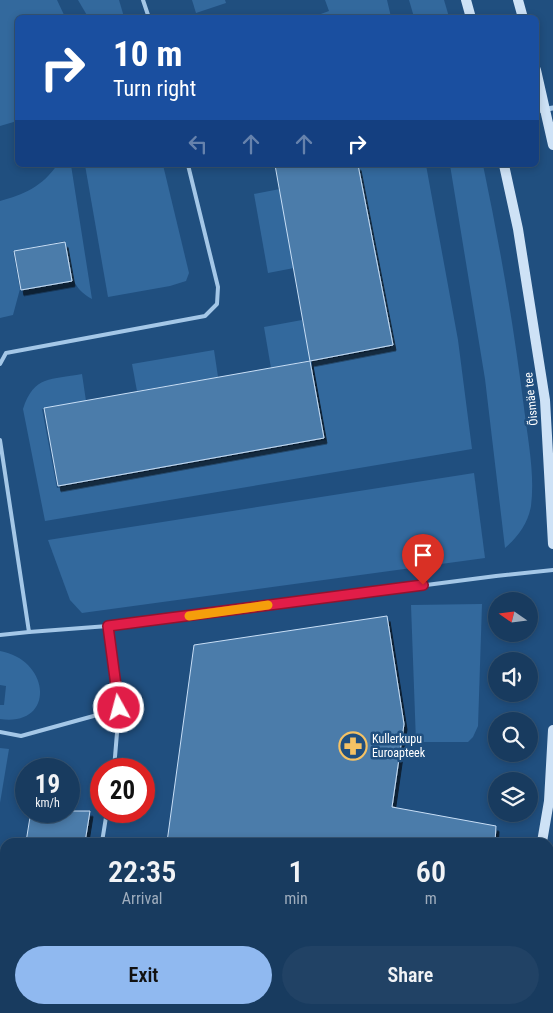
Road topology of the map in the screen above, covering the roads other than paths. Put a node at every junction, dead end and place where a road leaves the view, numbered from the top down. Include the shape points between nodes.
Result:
1 (143, 0) edge
2 (466, 0) edge
3 (518, 0) edge
4 (147, 15) edge
5 (470, 15) edge
6 (522, 15) edge
7 (539, 83) edge
8 (545, 109) edge
9 (553, 145) edge
10 (188, 167) edge
11 (504, 167) edge
12 (0, 364) edge
13 (0, 440) edge
14 (553, 544) edge
15 (553, 570) edge
16 (108, 626) junction
17 (29, 632) junction
18 (0, 635) edge
19 (119, 708) junction
20 (553, 730) edge
21 (0, 732) edge
22 (115, 758) edge
23 (105, 823) edge
24 (103, 838) edge
25 (543, 838) edge

1 - 4 lane
2 - 5 main road
3 - 6 main road
7 - 8 main road
8 - 9 main road
10 - 12 lane via 218,287 217,304 205,316 6,354
11 - 14 main road, Õismäe tee via 518,229 545,400
13 - 17 lane
15 - 16 lane
16 - 17 lane
16 - 19 lane
17 - 18 lane
19 - 21 lane via 22,736
19 - 22 lane
20 - 25 main road via 549,801
23 - 24 lane

